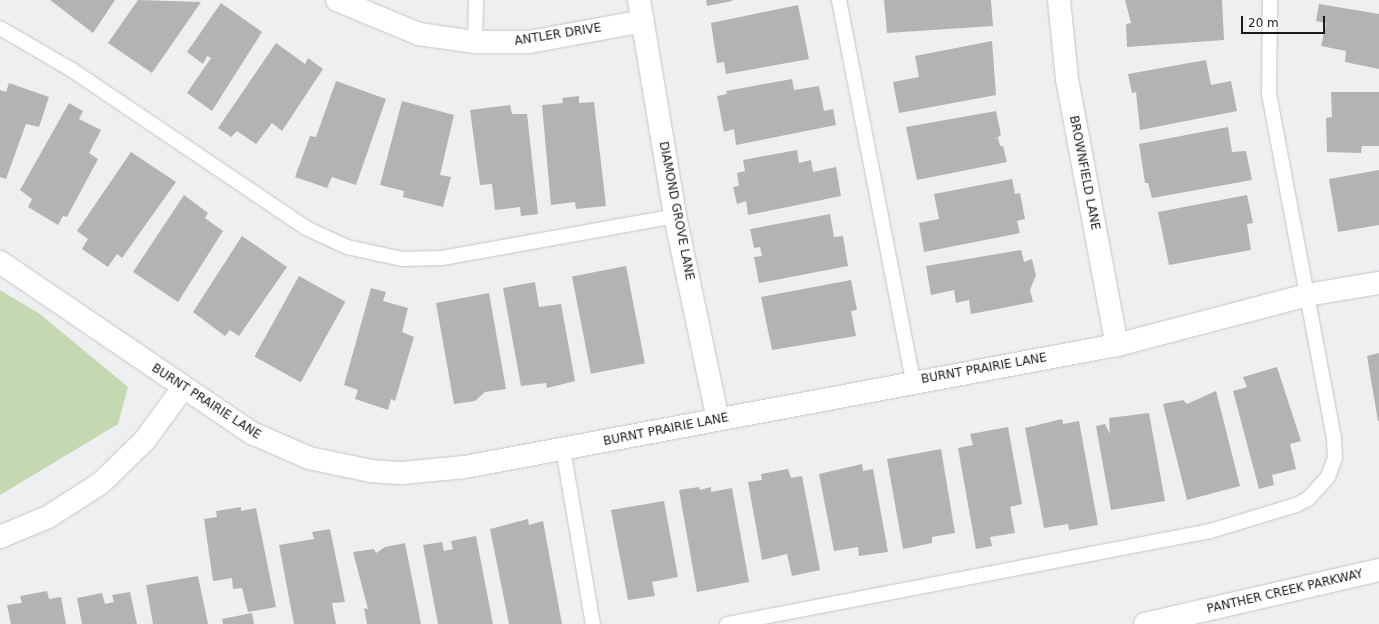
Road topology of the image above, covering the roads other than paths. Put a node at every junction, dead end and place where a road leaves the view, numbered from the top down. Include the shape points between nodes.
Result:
1 (337, 0) edge
2 (476, 0) edge
3 (639, 0) edge
4 (839, 0) edge
5 (1059, 0) edge
6 (1270, 0) edge
7 (643, 21) junction
8 (0, 28) edge
9 (476, 42) junction
10 (675, 216) junction
11 (0, 262) edge
12 (1379, 283) edge
13 (1307, 295) junction
14 (1117, 345) junction
15 (913, 382) junction
16 (183, 388) junction
17 (718, 420) junction
18 (563, 449) junction
19 (0, 537) edge
20 (1379, 570) edge
21 (594, 624) edge
22 (727, 624) edge
23 (1144, 624) edge

1 - 9 street, ANTLER DRIVE via 396,27
2 - 9 lane
3 - 7 street, DIAMOND GROVE LANE
4 - 15 lane
5 - 14 street, BROWNFIELD LANE via 1067,79
6 - 13 lane via 1269,94
7 - 9 street, ANTLER DRIVE via 529,42
7 - 10 street, DIAMOND GROVE LANE
8 - 10 lane via 72,70 306,228 347,247 402,259 442,258
10 - 17 street, DIAMOND GROVE LANE
11 - 16 street, BURNT PRAIRIE LANE
12 - 13 street, BURNT PRAIRIE LANE
13 - 14 street, BURNT PRAIRIE LANE
13 - 22 lane via 1335,458 1328,477 1308,499 1207,532
14 - 15 street, BURNT PRAIRIE LANE
15 - 17 street, BURNT PRAIRIE LANE
16 - 18 street, BURNT PRAIRIE LANE via 280,447 309,458 371,471 433,472
16 - 19 street via 145,440 101,483 48,517
17 - 18 street, BURNT PRAIRIE LANE
18 - 21 lane
20 - 23 street, PANTHER CREEK PARKWAY

